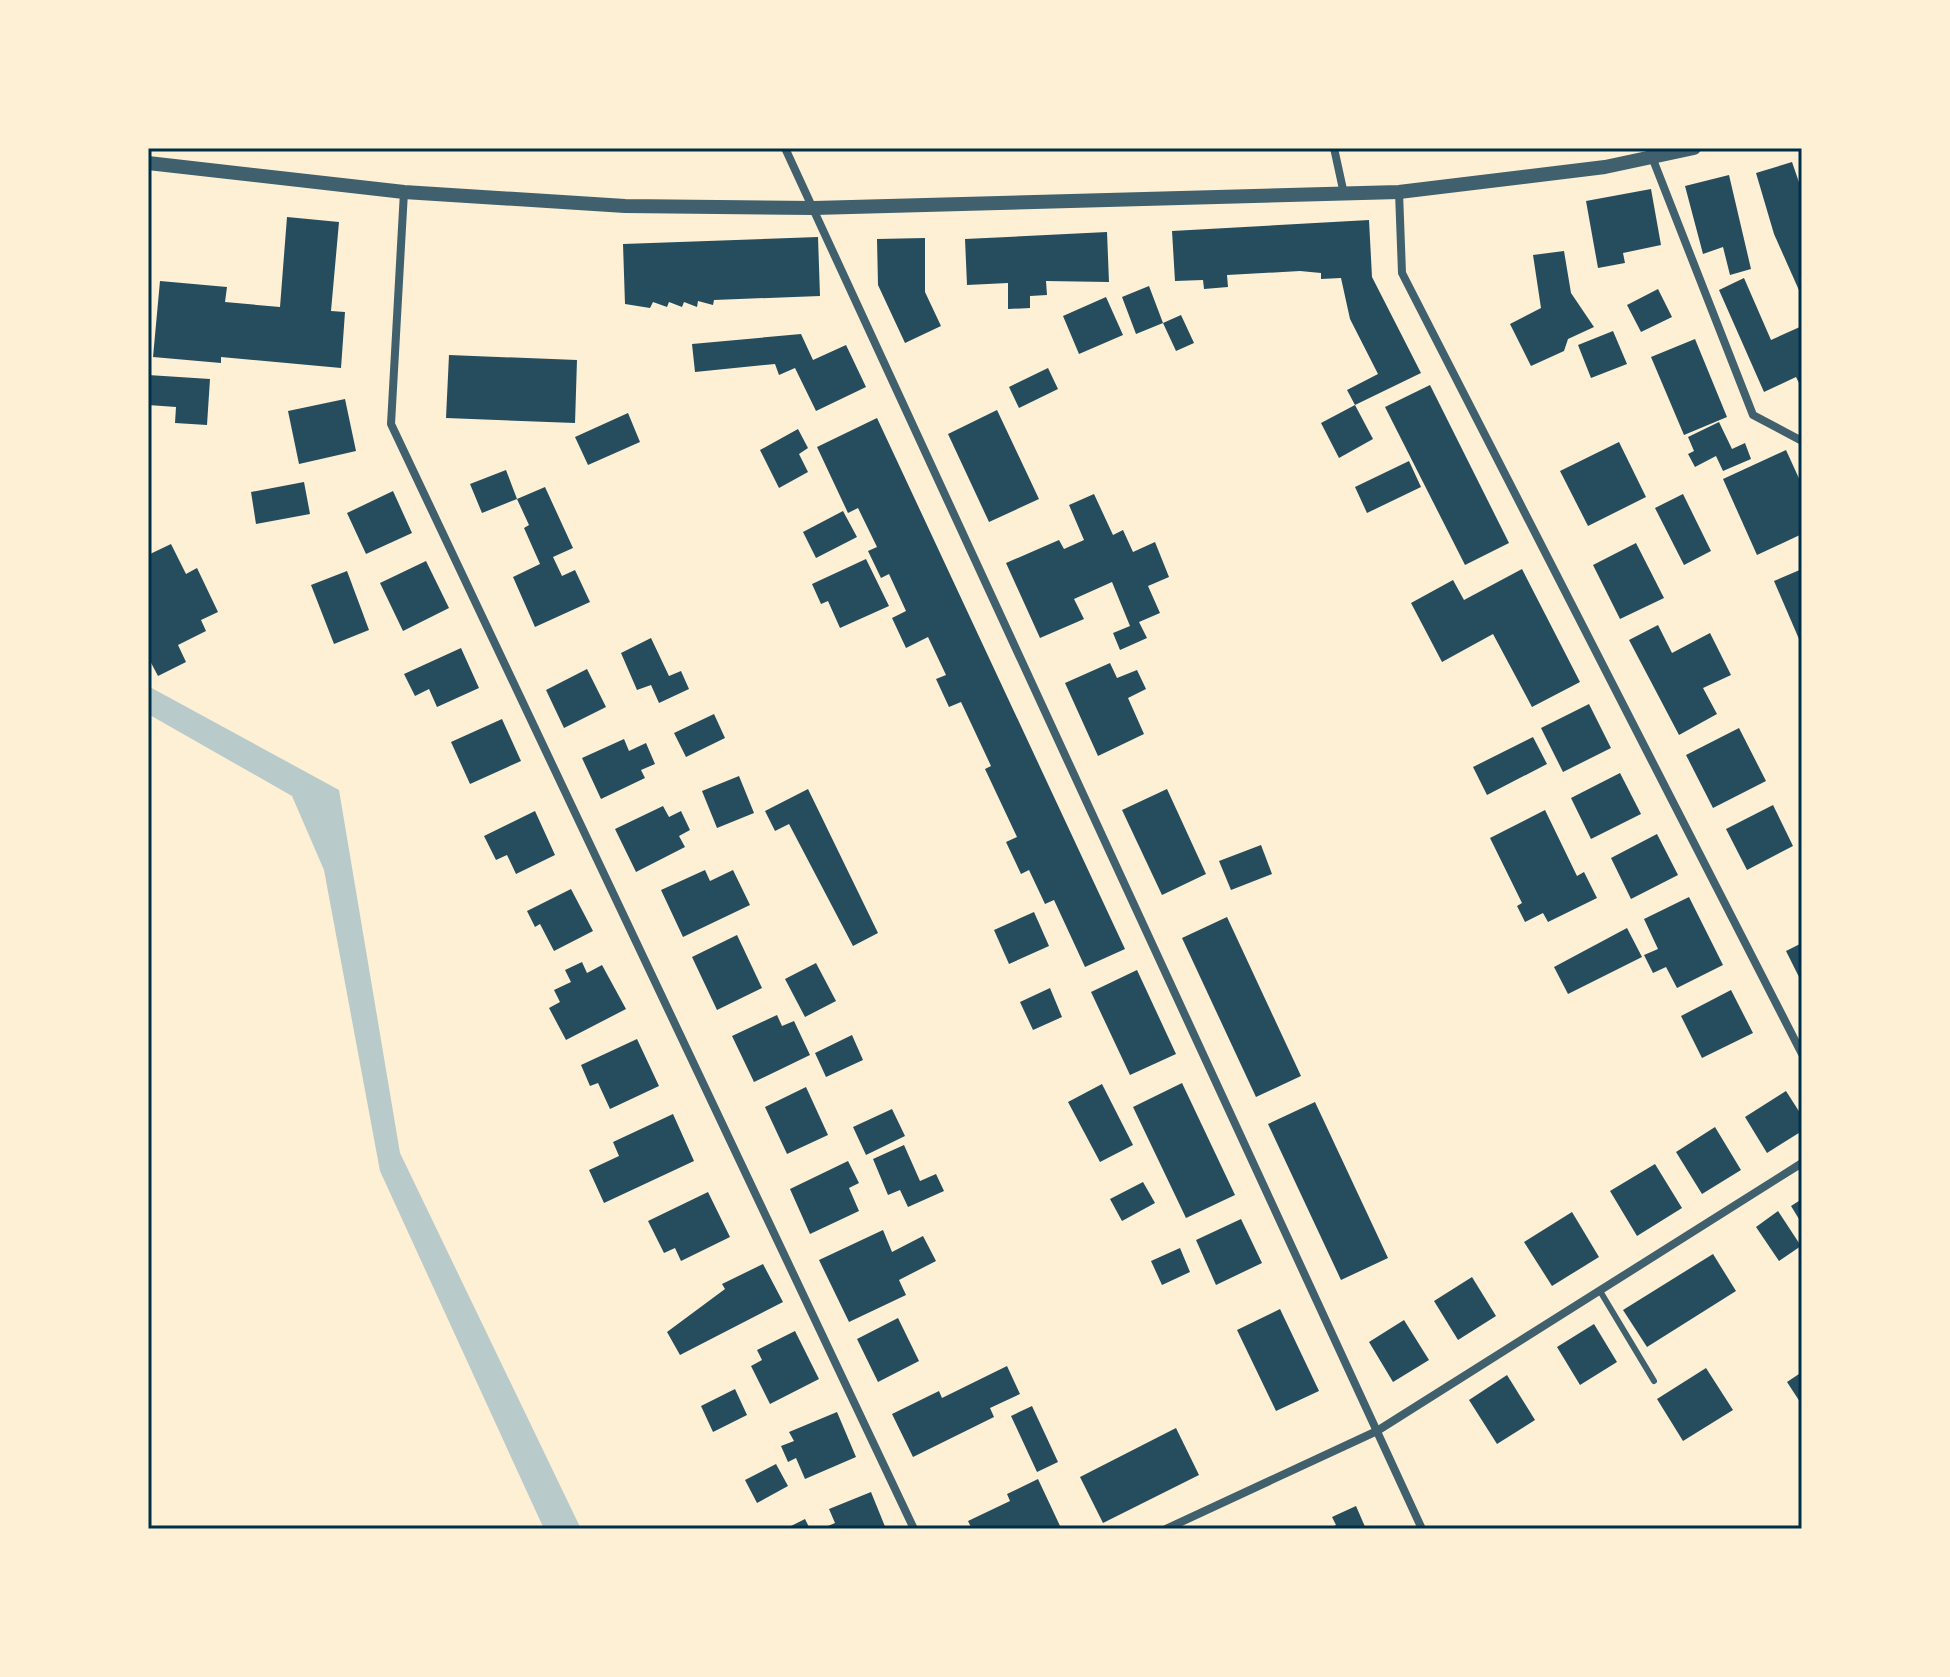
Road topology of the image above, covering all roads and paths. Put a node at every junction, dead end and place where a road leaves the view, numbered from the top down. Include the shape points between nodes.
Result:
1 (785, 148) edge
2 (1334, 148) edge
3 (1694, 148) edge
4 (1652, 157) junction
5 (148, 163) edge
6 (404, 192) junction
7 (1399, 192) junction
8 (1344, 195) junction
9 (814, 208) junction
10 (1802, 441) edge
11 (1802, 1054) edge
12 (1802, 1163) edge
13 (1600, 1291) junction
14 (1654, 1381) dead end
15 (1377, 1431) junction
16 (914, 1529) edge
17 (1166, 1529) edge
18 (1422, 1529) edge

1 - 9 street
2 - 8 street
3 - 4 street
4 - 7 street
4 - 10 street via 1753,415
5 - 6 street
6 - 9 street via 625,206
6 - 16 street via 391,424
7 - 8 street
7 - 11 street via 1402,273
8 - 9 street
9 - 15 street
12 - 13 street
13 - 14 lane
13 - 15 street
15 - 17 street
15 - 18 street

